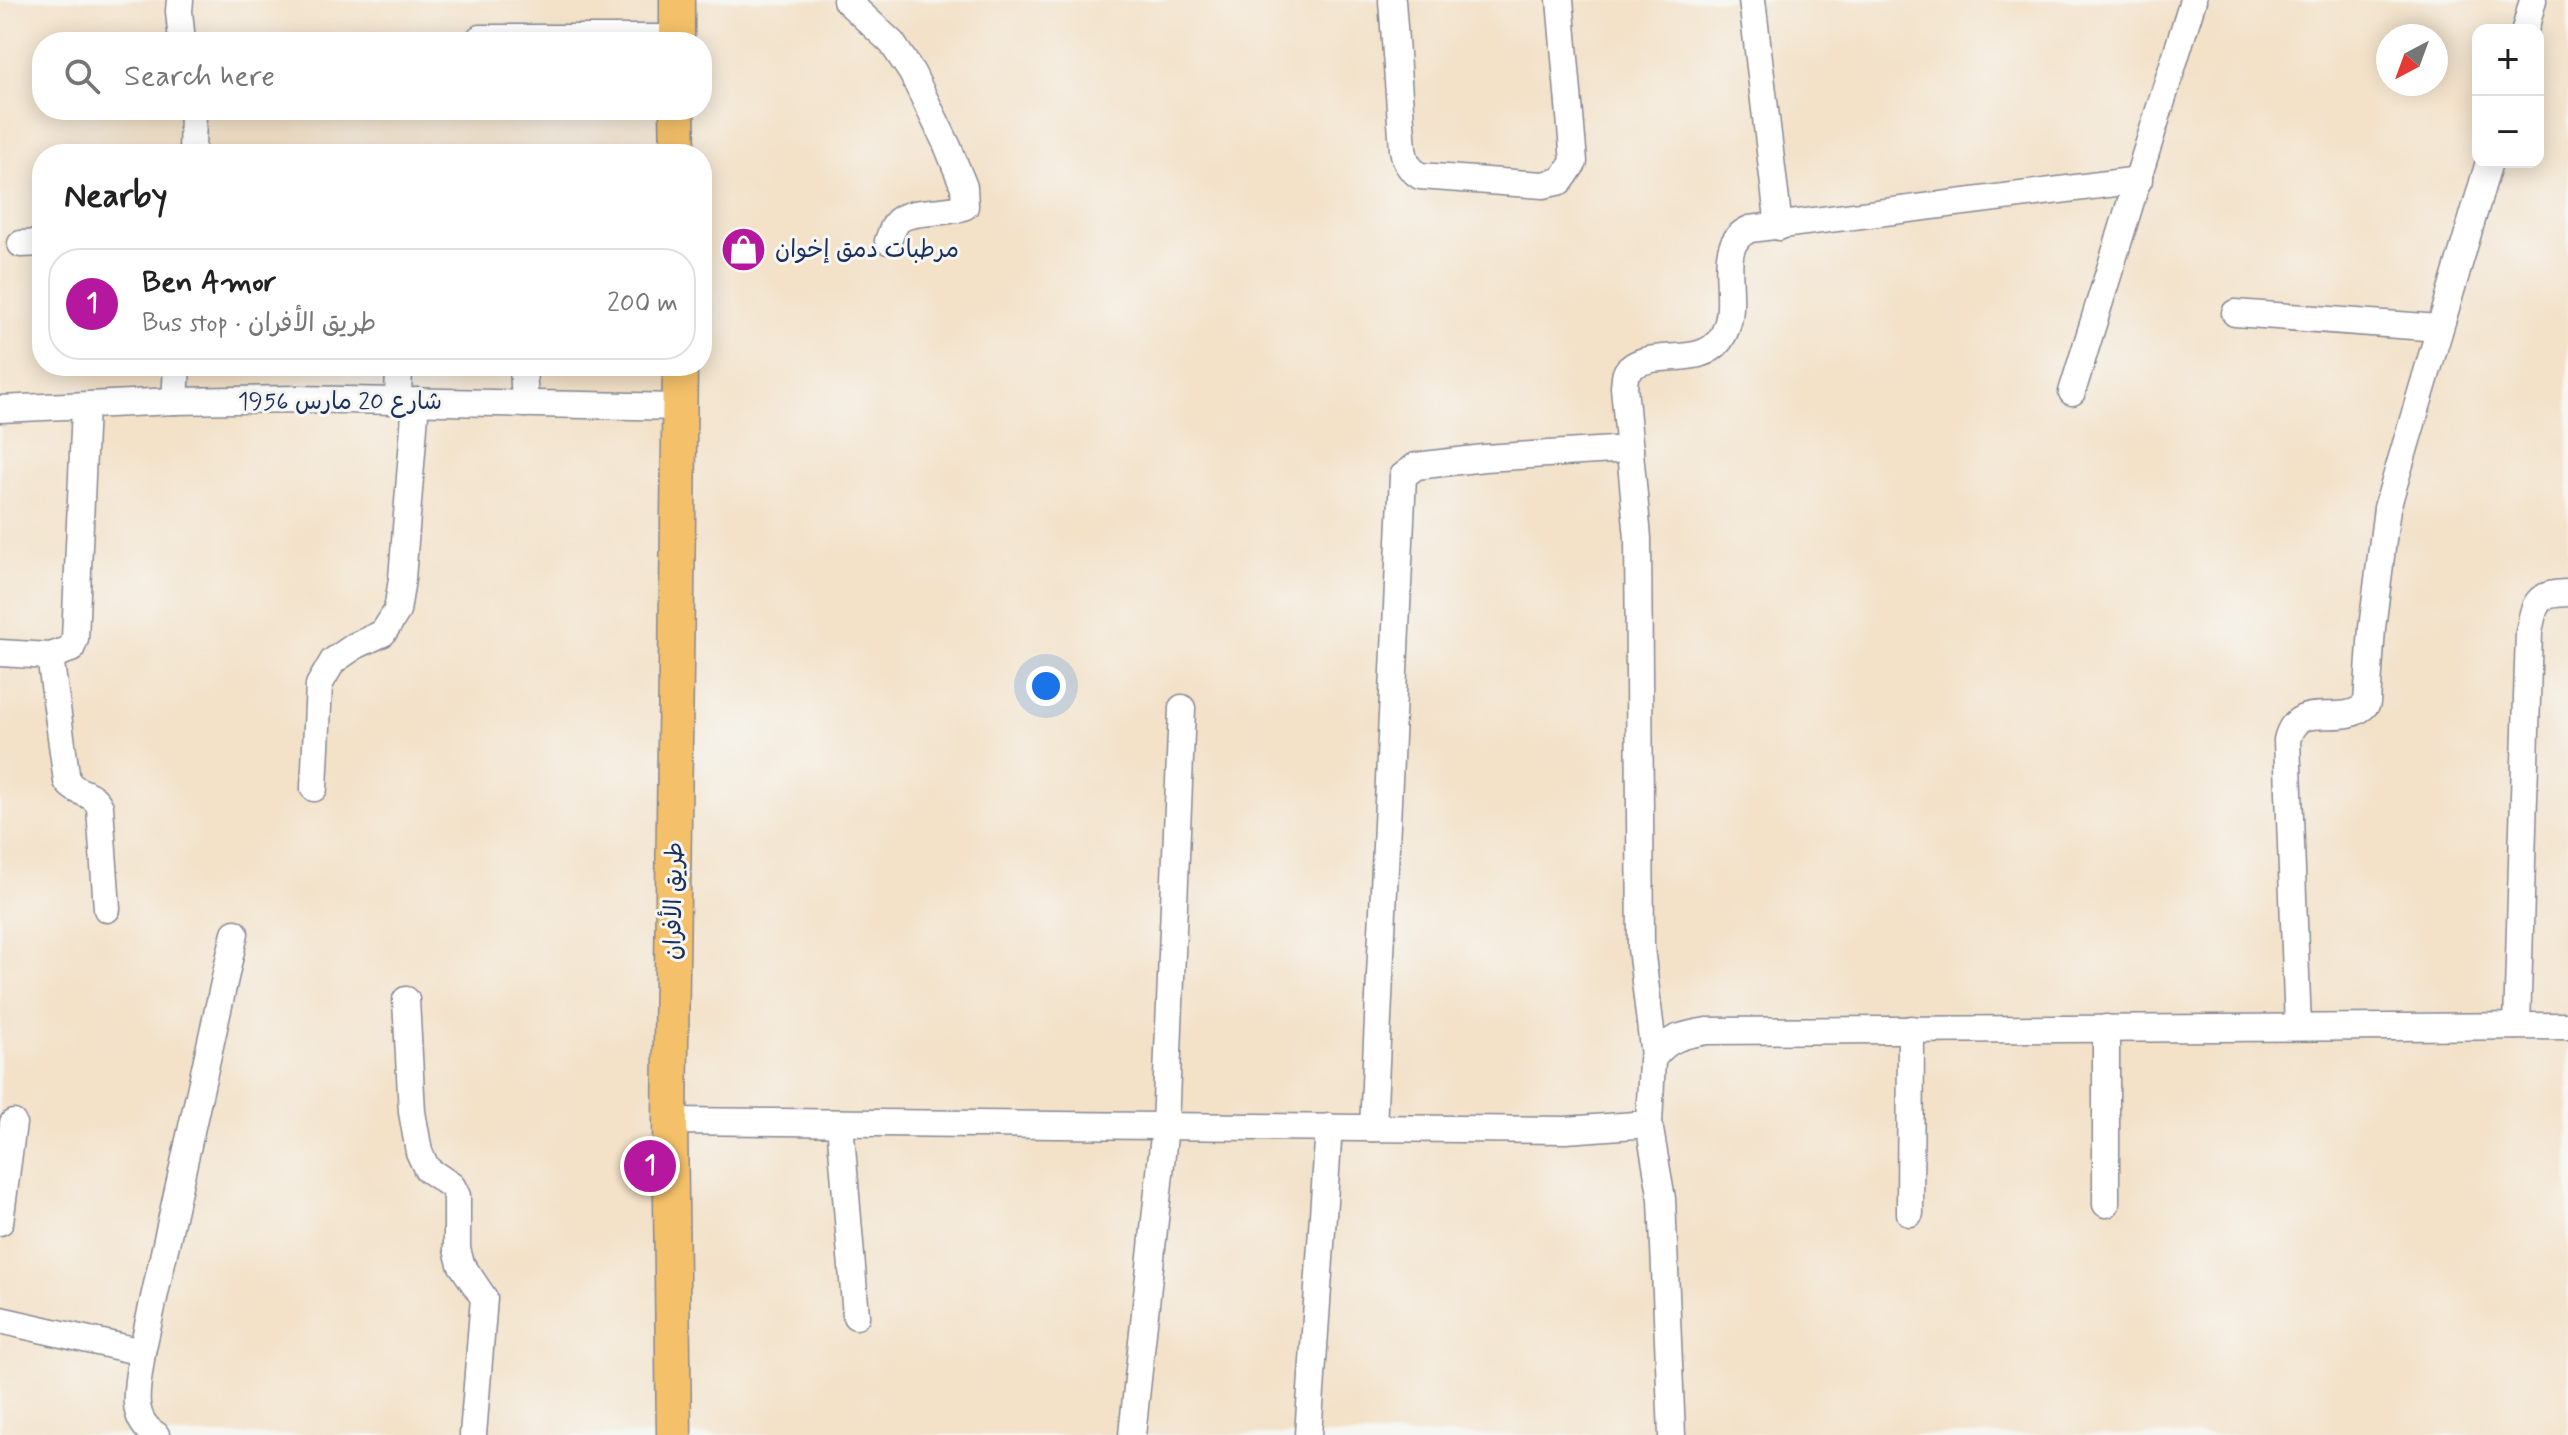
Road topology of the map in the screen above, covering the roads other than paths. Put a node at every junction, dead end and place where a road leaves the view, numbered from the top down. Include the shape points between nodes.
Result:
1 (180, 0) edge
2 (677, 0) edge
3 (846, 0) edge
4 (1392, 0) edge
5 (1560, 0) edge
6 (1752, 0) edge
7 (2193, 0) edge
8 (2533, 0) edge
9 (2527, 24) edge
10 (181, 32) edge
11 (677, 32) edge
12 (193, 120) edge
13 (677, 120) edge
14 (192, 144) edge
15 (678, 144) edge
16 (2487, 168) edge
17 (2139, 180) junction
18 (1779, 227) junction
19 (888, 241) dead end
20 (2235, 313) dead end
21 (2439, 328) junction
22 (176, 376) edge
23 (401, 376) edge
24 (524, 376) edge
25 (680, 376) edge
26 (2072, 392) dead end
27 (407, 400) junction
28 (175, 401) junction
29 (525, 404) junction
30 (85, 407) junction
31 (681, 407) junction
32 (0, 409) edge
33 (1630, 449) junction
34 (2568, 593) edge
35 (0, 653) edge
36 (50, 656) junction
37 (1182, 708) dead end
38 (314, 788) dead end
39 (107, 909) dead end
40 (235, 933) dead end
41 (406, 1000) dead end
42 (2517, 1026) junction
43 (2568, 1026) edge
44 (2298, 1027) junction
45 (2106, 1028) junction
46 (1911, 1029) junction
47 (1654, 1056) junction
48 (670, 1121) junction
49 (13, 1123) dead end
50 (840, 1123) junction
51 (1649, 1124) junction
52 (1165, 1126) junction
53 (1329, 1127) junction
54 (1373, 1128) junction
55 (2106, 1204) dead end
56 (1910, 1213) dead end
57 (0, 1222) edge
58 (856, 1316) dead end
59 (0, 1320) edge
60 (142, 1352) junction
61 (156, 1435) edge
62 (473, 1435) edge
63 (674, 1435) edge
64 (1132, 1435) edge
65 (1308, 1435) edge
66 (1672, 1435) edge

1 - 10 street
2 - 11 main road
3 - 19 street via 892,43 912,73 964,187 965,206 904,216
4 - 5 street via 1403,149 1411,170 1420,176 1543,185 1561,181 1574,162
6 - 18 street
7 - 17 street
8 - 9 street
12 - 14 street
13 - 15 main road
16 - 21 street
17 - 18 street
17 - 26 street
18 - 33 street via 1750,229 1733,241 1732,304 1717,344 1701,353 1629,369 1624,387
20 - 21 street
21 - 44 street via 2387,508 2367,703 2348,715 2299,719 2287,740
22 - 28 street
23 - 27 street
24 - 29 street
25 - 31 main road, طريق الأفران
27 - 28 street, شارع 20 مارس 1956
27 - 29 street, شارع 20 مارس 1956
27 - 38 street via 397,611 383,633 333,661 319,685
28 - 30 street, شارع 20 مارس 1956
29 - 31 street, شارع 20 مارس 1956
30 - 32 street, شارع 20 مارس 1956
30 - 36 street via 75,639 71,649
31 - 48 main road, طريق الأفران
33 - 47 street via 1638,538 1641,948
33 - 54 street via 1416,466 1403,476
34 - 42 street via 2540,598 2529,632
35 - 36 street
36 - 39 street via 67,781 100,807
37 - 52 street
40 - 60 street
41 - 62 street via 419,1152 427,1169 452,1186 457,1196 457,1249 484,1298
42 - 43 street
42 - 44 street
44 - 45 street
45 - 46 street
45 - 55 street
46 - 47 street via 1707,1031 1679,1035
46 - 56 street
47 - 51 street
48 - 50 street
48 - 63 main road, طريق الأفران
49 - 57 street
50 - 52 street
50 - 58 street
51 - 54 street via 1566,1130
51 - 66 street via 1662,1199
52 - 53 street
52 - 64 street
53 - 54 street
53 - 65 street
59 - 60 street
60 - 61 street via 138,1419

